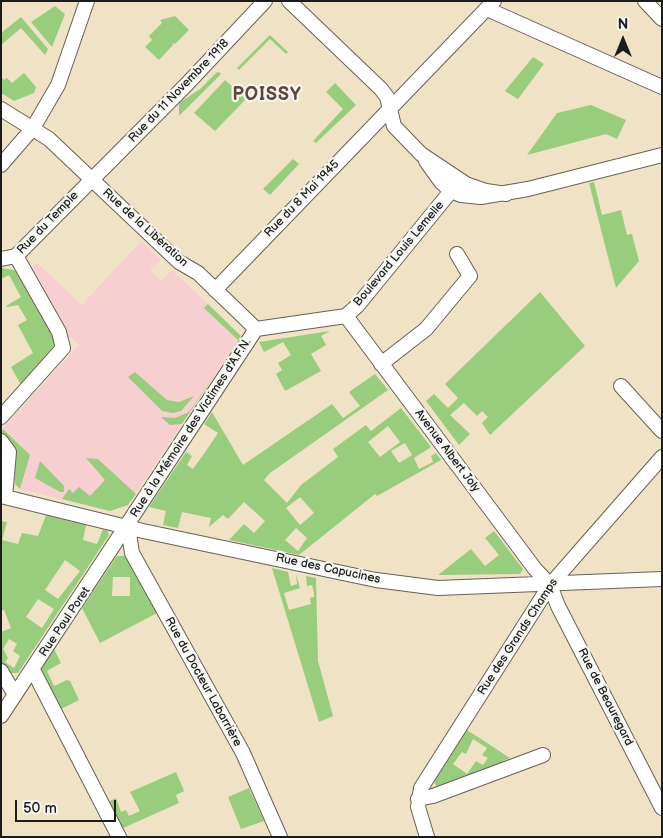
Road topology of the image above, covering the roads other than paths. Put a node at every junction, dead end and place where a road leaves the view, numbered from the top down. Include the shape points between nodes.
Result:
1 (87, 1) edge
2 (265, 1) edge
3 (289, 1) edge
4 (645, 1) edge
5 (491, 5) edge
6 (662, 19) edge
7 (662, 87) edge
8 (390, 108) junction
9 (1, 109) edge
10 (33, 128) junction
11 (662, 155) edge
12 (1, 165) edge
13 (92, 179) junction
14 (456, 186) junction
15 (457, 254) dead end
16 (16, 256) junction
17 (1, 259) edge
18 (215, 290) junction
19 (346, 316) junction
20 (256, 329) junction
21 (381, 364) junction
22 (621, 386) dead end
23 (1, 417) edge
24 (662, 431) edge
25 (1, 441) edge
26 (662, 457) edge
27 (3, 497) edge
28 (128, 527) junction
29 (662, 579) edge
30 (550, 585) junction
31 (33, 670) junction
32 (1, 671) edge
33 (15, 695) junction
34 (1, 716) edge
35 (543, 755) dead end
36 (656, 787) edge
37 (418, 799) junction
38 (662, 808) edge
39 (119, 837) edge
40 (280, 837) edge
41 (427, 837) edge

1 - 10 street via 58,85
2 - 13 street, Rue du 11 Novembre 1918 via 188,84
3 - 8 street via 381,89
4 - 6 street
5 - 7 street
5 - 8 street, Rue du 8 Mai 1945
8 - 14 street via 394,126
8 - 18 street, Rue du 8 Mai 1945
9 - 10 street, Rue de la Libération
10 - 12 street
10 - 13 street, Rue de la Libération
11 - 14 street, Boulevard Louis Lemelle via 506,194 475,197
13 - 16 street, Rue du Temple
13 - 18 street, Rue de la Libération via 179,262 198,273
14 - 19 street, Boulevard Louis Lemelle
15 - 21 street via 470,276 426,329
16 - 17 street, Rue du Temple
16 - 23 street via 59,332 63,348
18 - 20 street, Rue de la Libération
19 - 20 street, Boulevard Louis Lemelle
19 - 21 street, Avenue Albert Joly
20 - 28 street, Rue à la Mémoire des Victimes d'A.F.N.
21 - 30 street, Avenue Albert Joly
22 - 24 street
25 - 27 street via 9,452
26 - 30 street, Rue des Grands Champs
27 - 28 street, Rue des Capucines
28 - 30 street, Rue des Capucines via 376,580 438,588
28 - 31 street, Rue Paul Poret
28 - 40 street, Rue du Docteur Labarrière via 132,553 243,753
29 - 30 street, Rue des Capucines
30 - 36 street, Rue de Beauregard via 558,606
30 - 37 street, Rue des Grands Champs via 421,788
31 - 33 street, Rue Paul Poret
31 - 39 street
32 - 33 street
33 - 34 street, Rue Paul Poret
35 - 37 street
36 - 38 street, Rue de Beauregard
37 - 41 street

